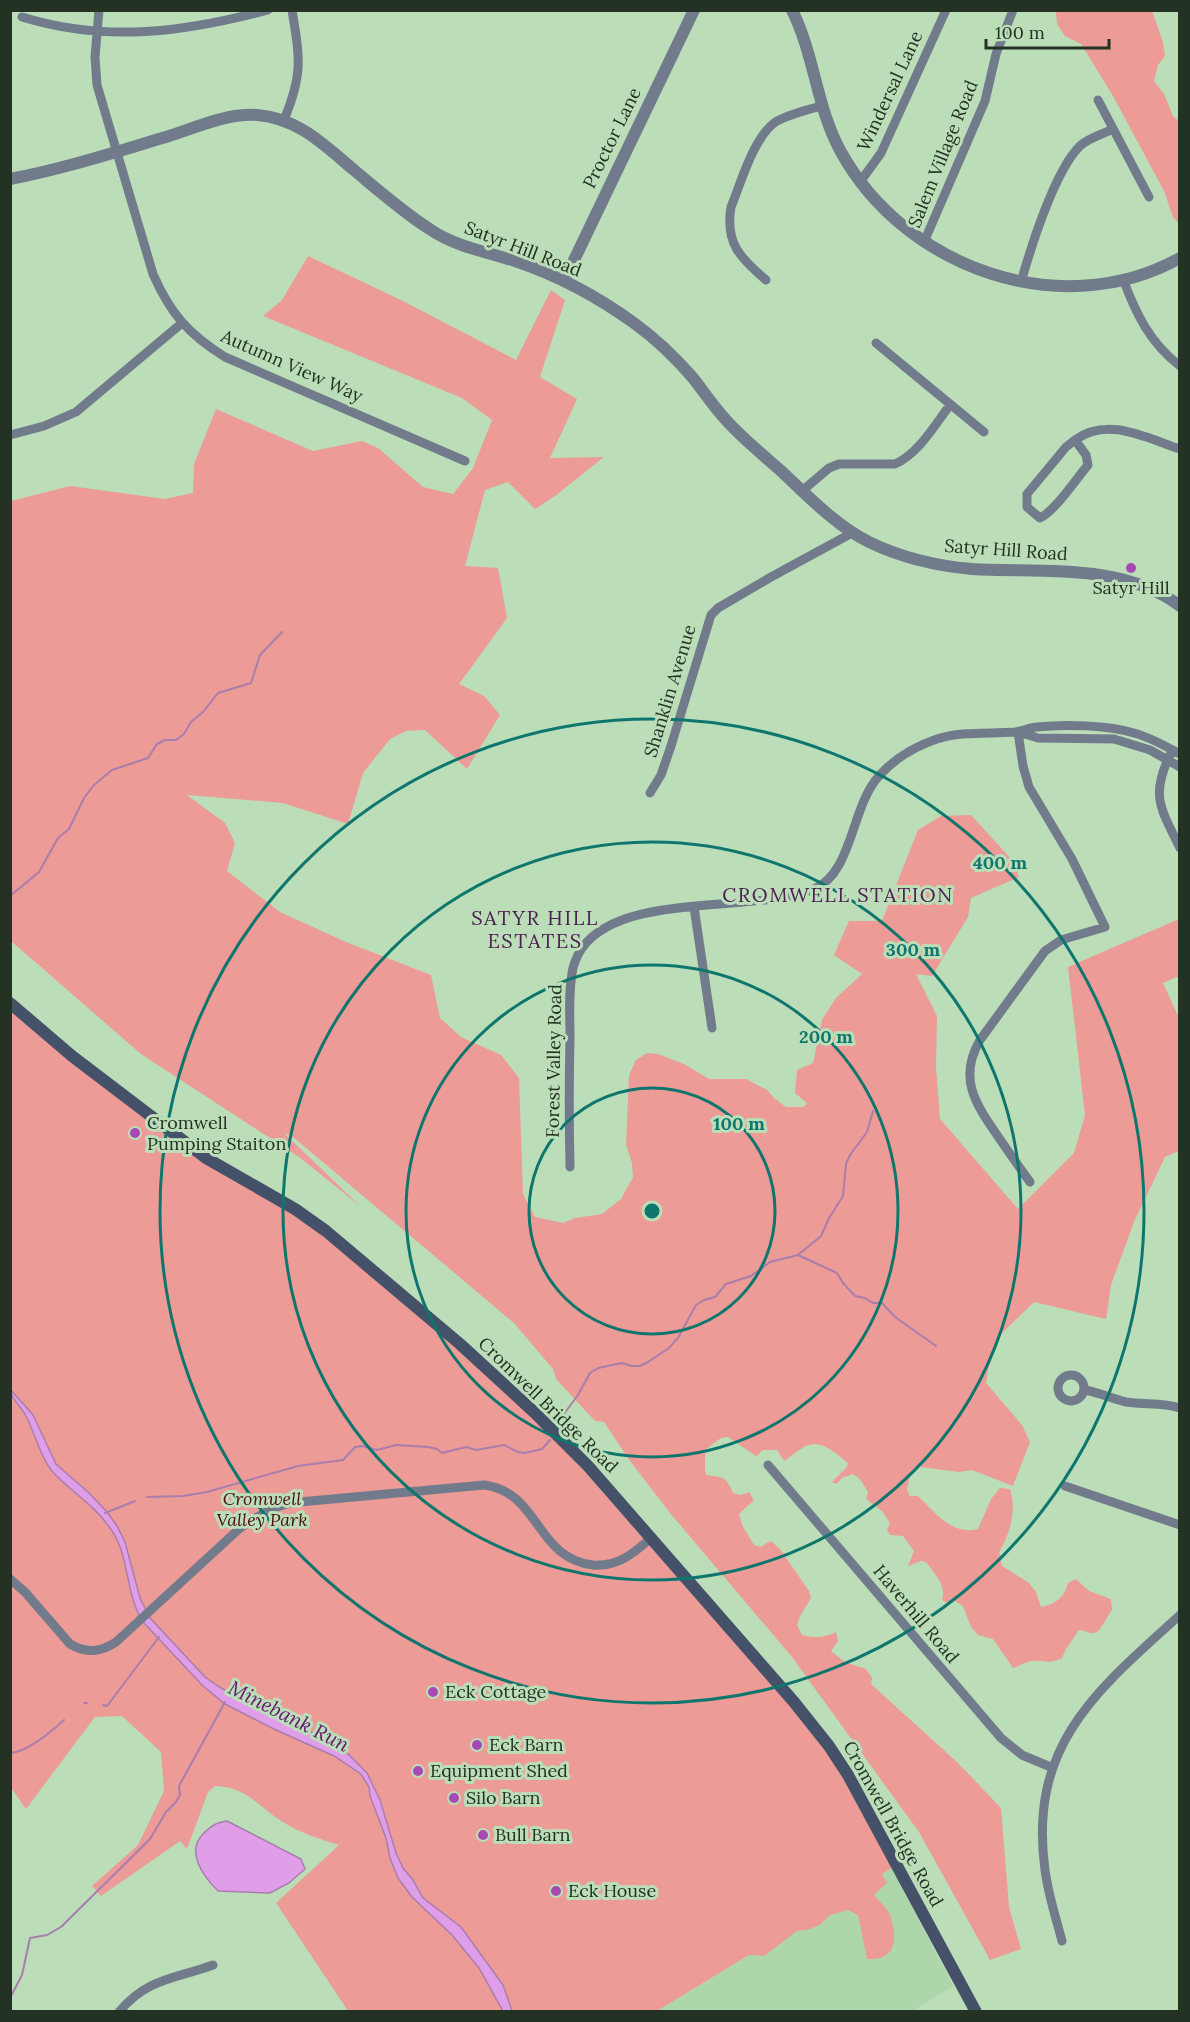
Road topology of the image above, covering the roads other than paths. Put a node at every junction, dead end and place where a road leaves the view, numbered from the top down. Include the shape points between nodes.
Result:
1 (99, 10) edge
2 (268, 10) edge
3 (292, 10) edge
4 (694, 10) edge
5 (792, 10) edge
6 (946, 10) edge
7 (1013, 10) edge
8 (22, 17) dead end
9 (97, 33) junction
10 (1098, 100) dead end
11 (821, 106) junction
12 (284, 120) junction
13 (1113, 129) junction
14 (116, 152) junction
15 (10, 179) edge
16 (861, 182) junction
17 (1149, 197) dead end
18 (924, 242) junction
19 (1178, 260) edge
20 (1124, 279) junction
21 (766, 280) dead end
22 (564, 281) junction
23 (1021, 282) junction
24 (182, 323) junction
25 (876, 344) dead end
26 (1179, 366) edge
27 (950, 405) junction
28 (984, 432) dead end
29 (10, 435) edge
30 (1075, 440) junction
31 (1179, 449) edge
32 (465, 461) dead end
33 (802, 490) junction
34 (852, 533) junction
35 (1179, 606) edge
36 (1018, 732) junction
37 (1176, 752) edge
38 (1168, 760) junction
39 (1179, 767) edge
40 (650, 793) dead end
41 (1179, 848) edge
42 (694, 907) junction
43 (10, 1003) edge
44 (712, 1028) dead end
45 (570, 1167) dead end
46 (1030, 1182) dead end
47 (1084, 1389) dead end
48 (1179, 1408) edge
49 (768, 1465) dead end
50 (1065, 1485) dead end
51 (1179, 1525) edge
52 (651, 1538) junction
53 (10, 1579) edge
54 (1179, 1615) edge
55 (1053, 1768) junction
56 (1062, 1941) dead end
57 (213, 1965) dead end
58 (119, 2012) edge
59 (976, 2012) edge

1 - 9 street, Autumn View Way
2 - 9 street via 177,30
3 - 12 street via 299,72
4 - 22 street, Proctor Lane
5 - 11 street via 806,45
6 - 16 street, Windersal Lane via 881,153
7 - 18 street, Salem Village Road via 996,54 985,101
8 - 9 street
9 - 14 street, Autumn View Way via 96,85
10 - 13 street
11 - 16 street via 841,151
11 - 21 street via 776,122 765,131 731,207 732,243 746,263
12 - 14 street, Satyr Hill Road via 254,115 225,118
12 - 22 street, Satyr Hill Road via 315,136 437,234
13 - 17 street
13 - 23 street via 1082,143 1070,158 1034,240
14 - 15 street, Satyr Hill Road
14 - 24 street, Autumn View Way via 153,274
16 - 18 street via 886,211
18 - 23 street via 969,265
19 - 20 street
20 - 23 street via 1064,286
20 - 26 street via 1149,336
22 - 33 street, Satyr Hill Road via 620,313 669,351 726,421
24 - 29 street via 76,412
24 - 32 street, Autumn View Way via 202,343 225,357
25 - 27 street
27 - 28 street
27 - 33 street via 903,460 895,464 839,464
30 - 30 street via 1088,465 1040,518 1027,507 1027,494
30 - 31 street via 1088,432 1117,429
33 - 34 street, Satyr Hill Road
34 - 35 street, Satyr Hill Road via 880,547 942,565 1116,578 1154,590
34 - 40 street, Shanklin Avenue via 711,615 671,746
36 - 37 street, Forest Valley Road via 1036,727 1105,728 1133,732
36 - 38 street, Forest Valley Road via 1038,738 1114,739 1138,745
36 - 42 street, Forest Valley Road via 938,739 913,749 890,765 878,776 860,806 842,860 828,880 816,888 773,898
36 - 46 street via 1029,787 1072,859 1105,927 1061,940 1045,951 972,1053 970,1079 974,1099
37 - 38 street
38 - 39 street, Forest Valley Road
38 - 41 street via 1159,782 1160,801
42 - 44 street
42 - 45 street, Forest Valley Road via 615,922 600,929 576,957 570,987
43 - 52 main road, Cromwell Bridge Road via 72,1056 206,1158 295,1209 335,1238 534,1412
47 - 48 street via 1128,1402
49 - 55 street, Haverhill Road via 1001,1738 1022,1755
50 - 51 street
52 - 53 street via 622,1560 586,1564 554,1547 518,1499 484,1485 305,1500 272,1508 255,1517 109,1647 95,1651 78,1649 61,1636
52 - 59 main road, Cromwell Bridge Road via 829,1746
54 - 55 street via 1086,1706 1065,1739
55 - 56 street via 1045,1794 1042,1836 1047,1888
57 - 58 street via 151,1984

